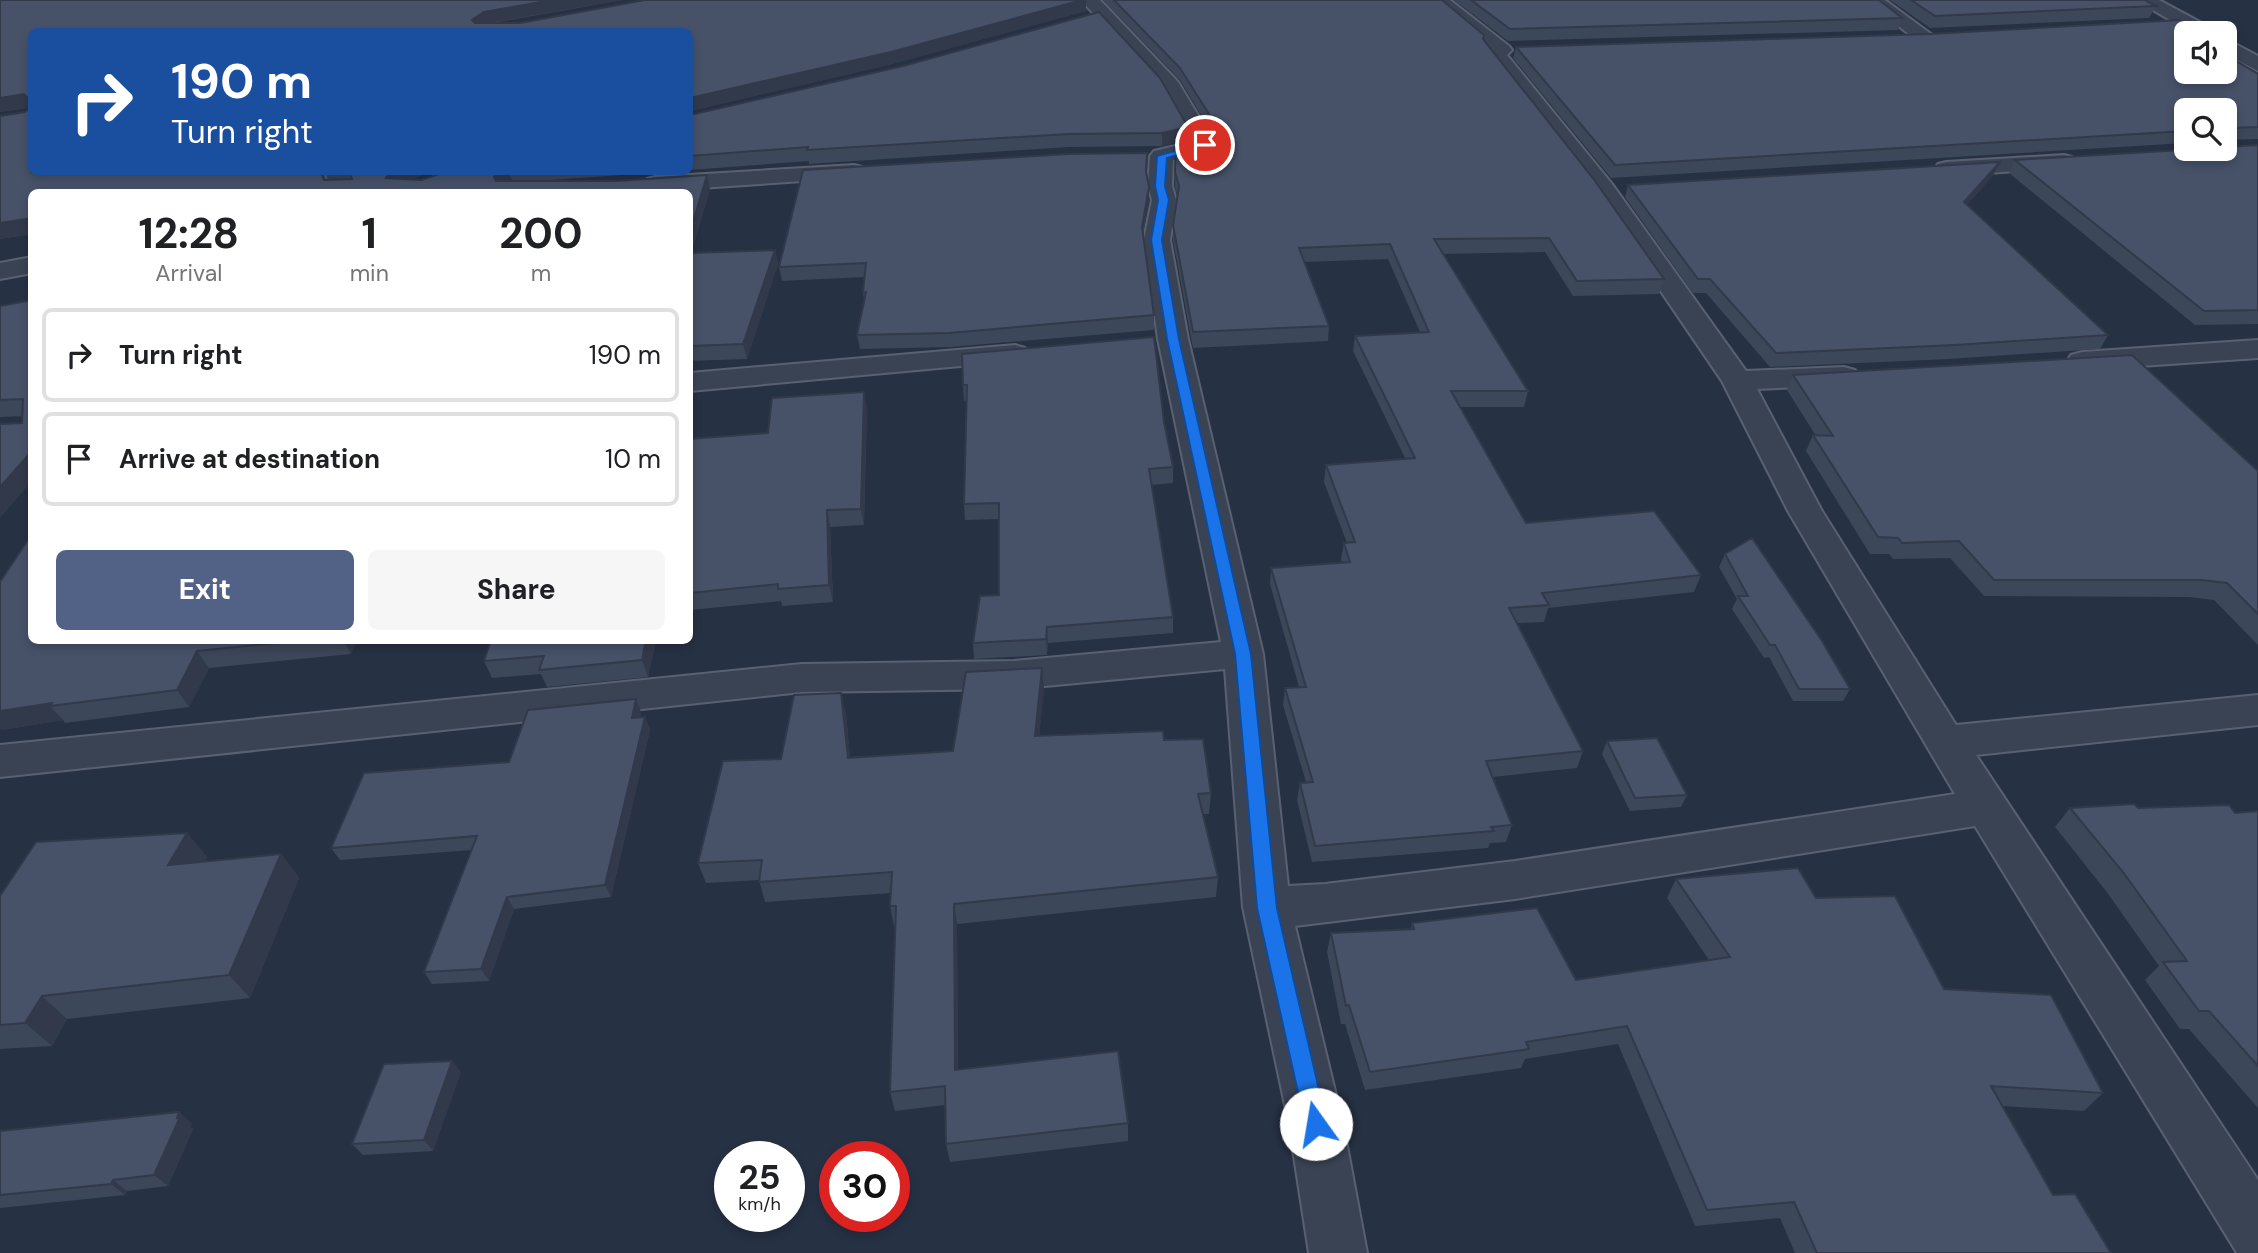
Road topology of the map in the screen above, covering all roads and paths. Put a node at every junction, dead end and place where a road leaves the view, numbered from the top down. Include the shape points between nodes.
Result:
1 (1439, 0) edge
2 (1873, 0) edge
3 (2145, 0) edge
4 (1091, 12) edge
5 (2186, 21) edge
6 (2174, 23) edge
7 (2147, 24) edge
8 (1898, 38) edge
9 (2237, 52) edge
10 (2258, 65) edge
11 (2080, 160) edge
12 (1922, 170) edge
13 (870, 171) edge
14 (637, 185) edge
15 (28, 266) edge
16 (0, 271) edge
17 (2258, 349) edge
18 (1040, 352) edge
19 (2056, 363) edge
20 (1869, 375) edge
21 (1737, 381) junction
22 (693, 382) edge
23 (1243, 654) junction
24 (2258, 710) edge
25 (1945, 742) junction
26 (0, 761) edge
27 (1986, 807) junction
28 (1267, 908) junction
29 (2258, 1232) edge
30 (1338, 1253) edge

1 - 21 street via 1508,50 1493,50 1616,188
2 - 8 street via 1932,37
3 - 5 street
4 - 23 street via 1171,86 1205,145 1149,156 1164,200 1157,240 1160,340
6 - 7 street
9 - 10 street
11 - 12 street
13 - 14 street
15 - 16 street
17 - 19 street
18 - 22 street
20 - 21 street
21 - 25 street via 1805,511
23 - 26 street via 1014,674 802,678
23 - 28 street
24 - 25 street
25 - 27 street
27 - 28 street via 1515,880
27 - 29 street
28 - 30 street via 1316,1124

